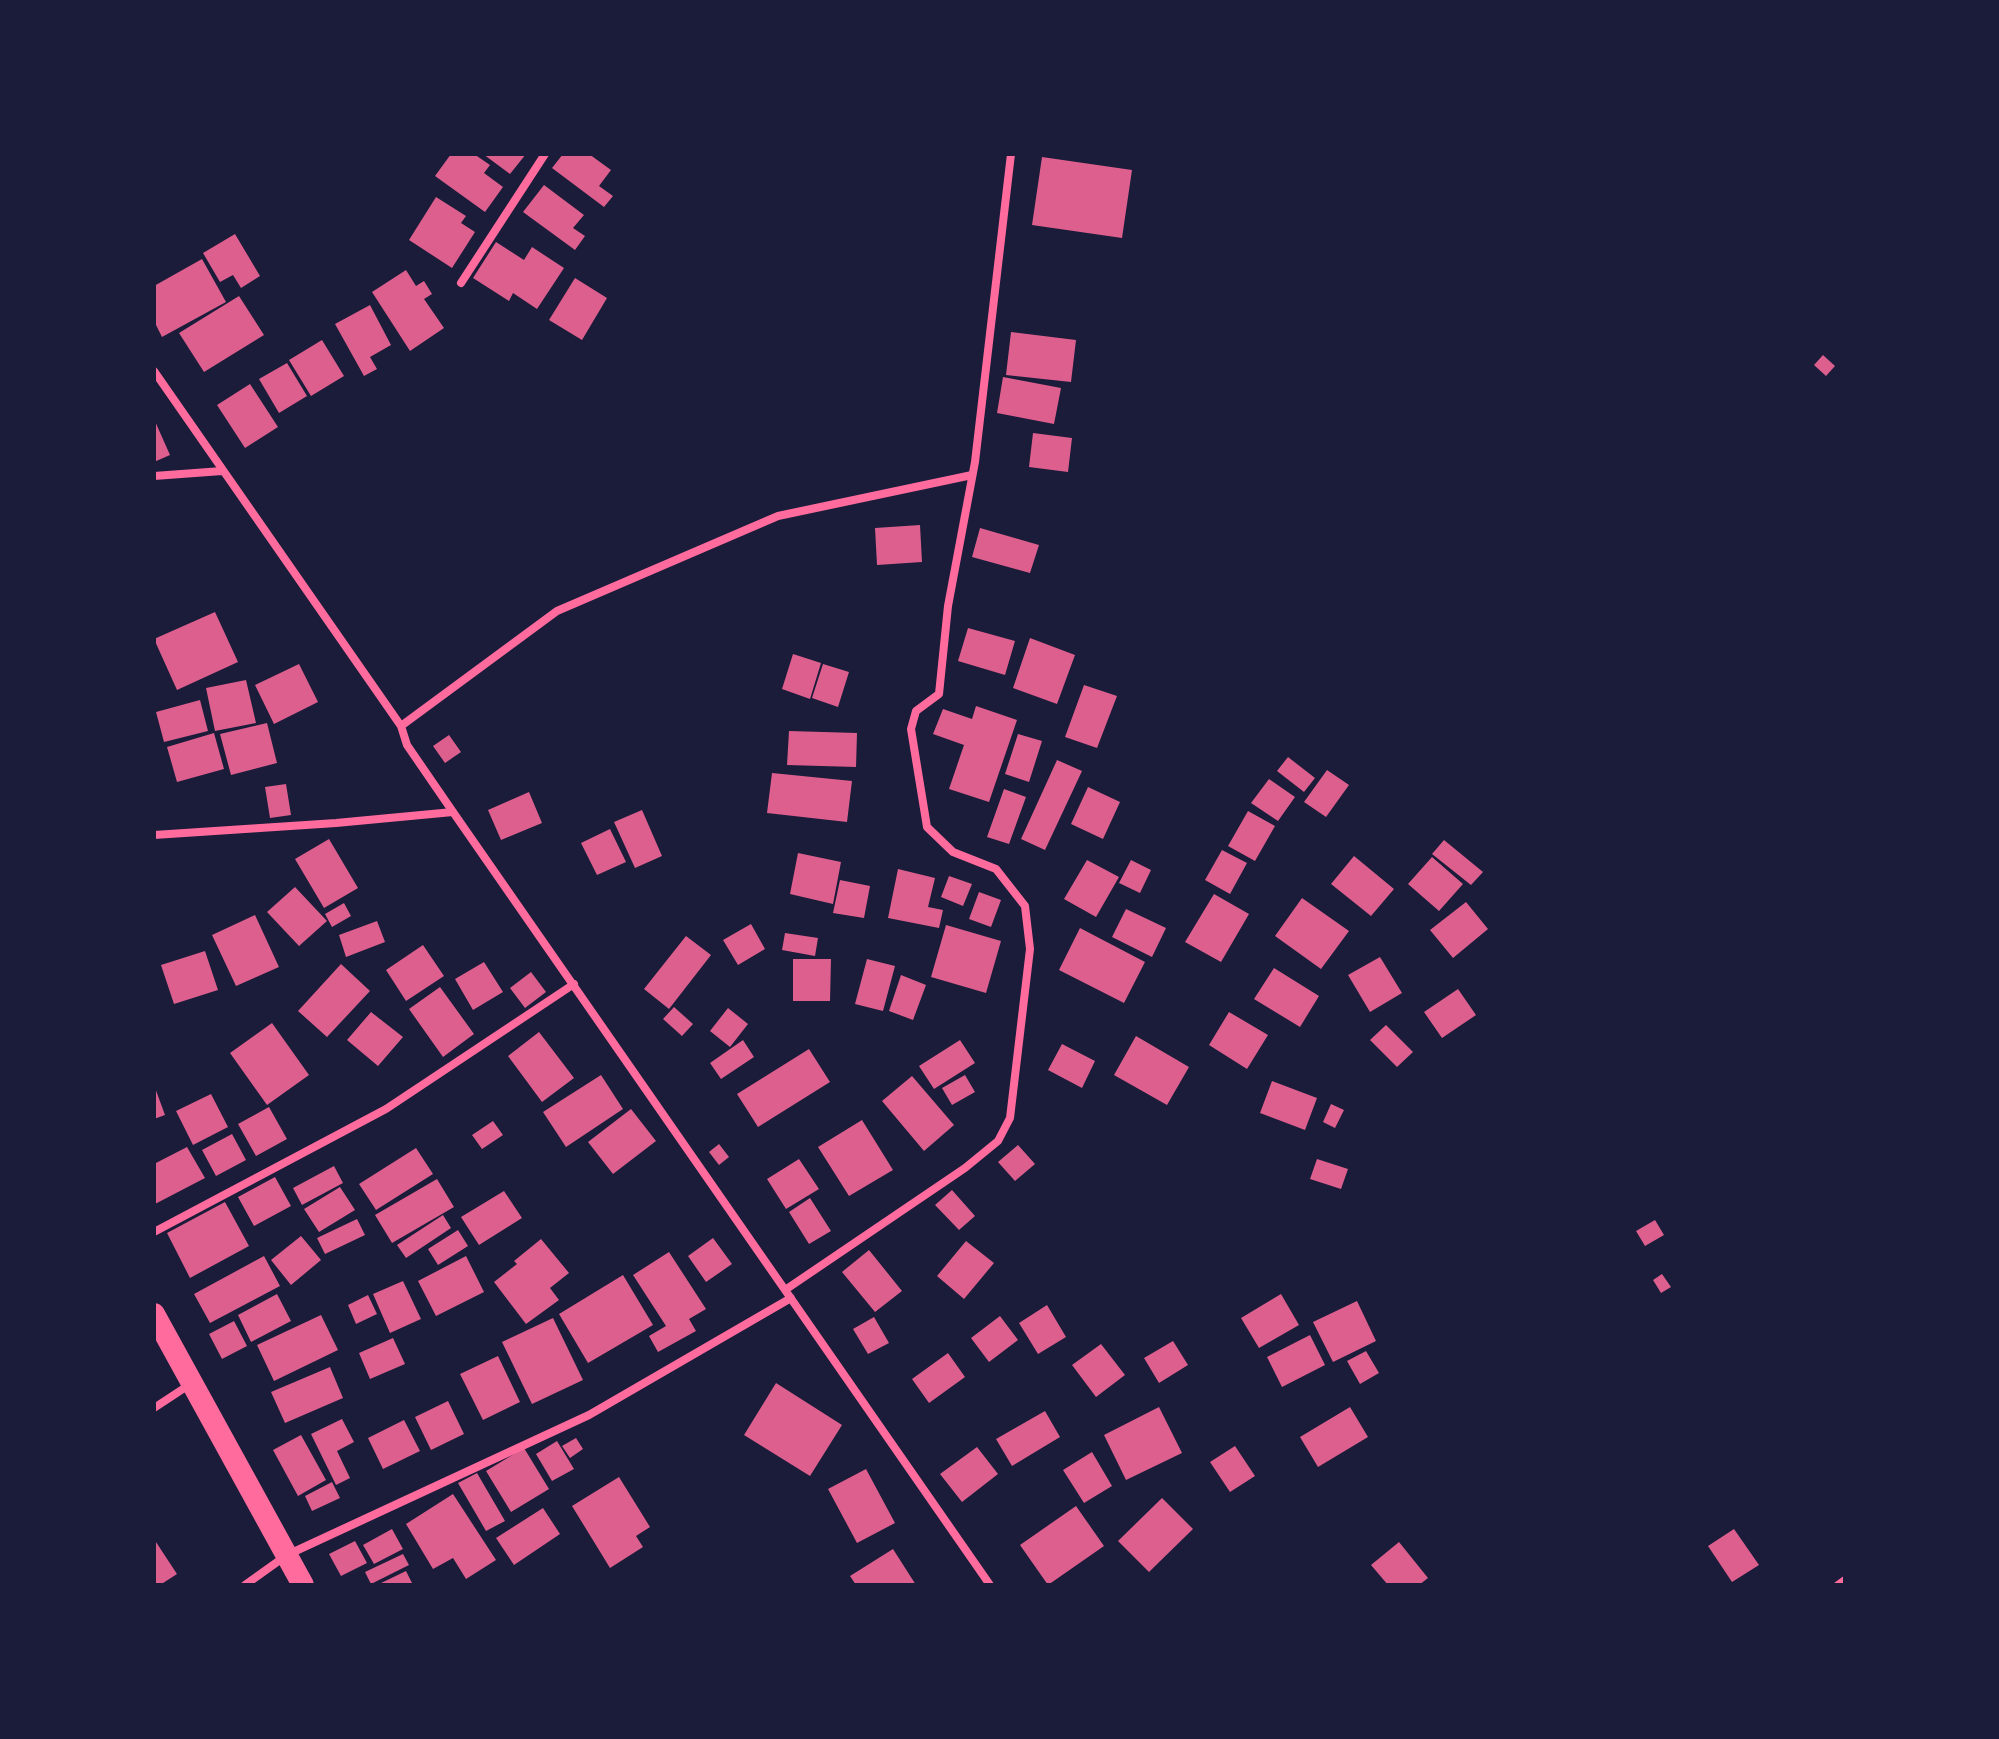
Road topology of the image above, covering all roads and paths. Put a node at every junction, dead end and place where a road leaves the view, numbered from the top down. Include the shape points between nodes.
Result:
1 (545, 154) edge
2 (1011, 154) edge
3 (461, 283) dead end
4 (154, 371) edge
5 (222, 471) junction
6 (972, 475) junction
7 (154, 476) edge
8 (401, 726) junction
9 (453, 812) junction
10 (154, 835) edge
11 (574, 984) junction
12 (154, 1232) edge
13 (785, 1290) junction
14 (791, 1298) junction
15 (154, 1314) edge
16 (193, 1383) junction
17 (154, 1408) edge
18 (287, 1555) junction
19 (1845, 1580) edge
20 (245, 1585) edge
21 (303, 1585) edge
22 (990, 1585) edge
23 (1838, 1585) edge

1 - 3 street
2 - 6 street
4 - 5 street
5 - 7 street
5 - 8 street
6 - 8 street via 778,516 557,611
6 - 13 street via 948,606 939,694 916,711 911,729 927,827 953,852 996,869 1025,906 1030,949 1010,1118 998,1141 965,1168
8 - 9 street via 407,745
9 - 10 street
9 - 11 street
11 - 12 street via 386,1109
11 - 13 street
13 - 14 street
14 - 18 street via 589,1415
14 - 22 street
15 - 16 highway
16 - 17 street
16 - 18 highway
18 - 20 street
18 - 21 highway
19 - 23 street

